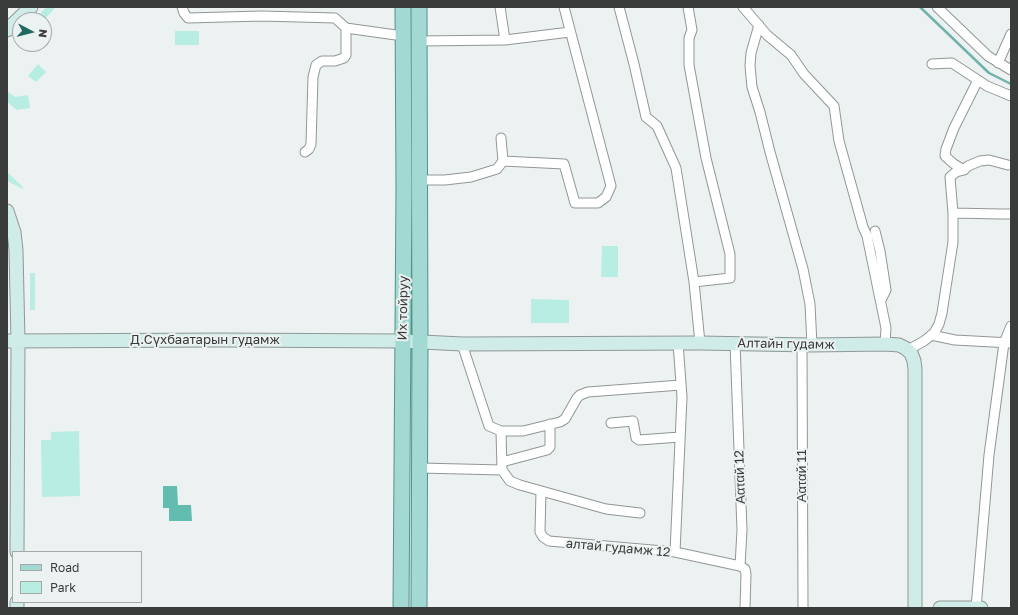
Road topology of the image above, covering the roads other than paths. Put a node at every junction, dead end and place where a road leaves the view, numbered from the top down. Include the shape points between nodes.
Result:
1 (31, 7) edge
2 (182, 7) edge
3 (403, 7) edge
4 (419, 7) edge
5 (500, 7) edge
6 (564, 7) edge
7 (619, 7) edge
8 (688, 7) edge
9 (742, 7) edge
10 (937, 7) edge
11 (759, 25) junction
12 (346, 28) junction
13 (7, 30) edge
14 (570, 32) junction
15 (1011, 34) edge
16 (403, 36) junction
17 (505, 40) junction
18 (419, 41) junction
19 (998, 63) junction
20 (932, 64) dead end
21 (1011, 70) edge
22 (978, 80) junction
23 (1011, 96) edge
24 (501, 138) dead end
25 (305, 152) dead end
26 (503, 160) junction
27 (1008, 165) dead end
28 (964, 170) junction
29 (419, 180) junction
30 (7, 211) edge
31 (953, 213) junction
32 (1011, 214) edge
33 (875, 231) dead end
34 (694, 282) junction
35 (880, 300) junction
36 (1011, 326) edge
37 (931, 336) junction
38 (12, 341) edge
39 (402, 341) junction
40 (420, 342) junction
41 (678, 343) junction
42 (700, 343) junction
43 (736, 343) junction
44 (1007, 343) edge
45 (462, 344) junction
46 (807, 344) junction
47 (885, 344) junction
48 (908, 350) junction
49 (681, 385) junction
50 (611, 423) dead end
51 (550, 424) junction
52 (501, 431) junction
53 (680, 437) junction
54 (502, 466) junction
55 (420, 468) junction
56 (541, 491) junction
57 (640, 513) dead end
58 (17, 551) edge
59 (674, 552) junction
60 (740, 566) junction
61 (401, 608) edge
62 (419, 608) edge
63 (745, 608) edge
64 (803, 608) edge
65 (915, 608) edge
66 (940, 608) edge
67 (976, 608) edge
68 (981, 608) edge

1 - 13 main road
2 - 12 street via 188,18 336,18
3 - 16 main road, Их тойруу
4 - 18 main road, Их тойруу
5 - 17 street
6 - 14 street
7 - 34 street via 646,117 657,126 676,168
8 - 34 street via 692,30 689,38 689,65 706,158 730,254 730,278
9 - 11 street
10 - 19 street
11 - 35 street via 791,55 804,74 834,106 839,141 867,236
11 - 46 street, Ααταй 11 via 750,59 752,87 803,269 810,304
12 - 16 street
12 - 25 street via 344,58 322,61 316,65 313,77 311,144
14 - 17 street
14 - 26 street via 611,186 606,197 598,203 575,203 564,164
15 - 19 street
16 - 39 main road, Их тойруу
17 - 18 street
18 - 29 main road, Их тойруу
19 - 21 street
20 - 22 street via 952,63
22 - 23 street
22 - 28 street via 946,149 946,156
24 - 26 street
26 - 29 street via 497,169 471,177
27 - 28 street via 989,160 968,166
28 - 31 street via 950,177
29 - 40 main road, Их тойруу
30 - 38 main road via 14,232 16,250
31 - 32 street
31 - 37 street via 953,242 942,313 939,324
33 - 35 street via 886,290
34 - 42 street
35 - 47 street via 886,328
36 - 44 street
37 - 44 street
37 - 48 street
38 - 39 main road, Д.Сүхбаатарын гудамж
38 - 58 main road
39 - 40 main road, Алтайн гудамж
39 - 61 main road, Их тойруу
40 - 45 main road, Алтайн гудамж
40 - 55 main road, Их тойруу
41 - 42 main road, Алтайн гудамж
41 - 45 main road, Алтайн гудамж
41 - 49 street
42 - 43 main road, Алтайн гудамж
43 - 46 main road, Алтайн гудамж
43 - 60 street, Ααταй 12 via 742,517
44 - 67 street via 988,455
45 - 52 street via 489,426
46 - 47 main road, Алтайн гудамж
46 - 64 street, Ααταй 11
47 - 48 main road, Алтайн гудамж via 899,345
48 - 65 main road via 913,357 915,369
49 - 51 street via 588,392 577,398 565,419
49 - 53 street
50 - 53 street via 633,421 636,438 639,440
51 - 52 street via 523,431
51 - 54 street via 550,447 547,450
52 - 54 street
53 - 59 street
54 - 55 street
54 - 56 street via 510,481
55 - 62 main road, Их тойруу
56 - 57 street via 606,509
56 - 59 street, алтай гудамж 12 via 540,532 549,541
59 - 60 street, алтай гудамж 12
60 - 63 street, Ααταй 12 via 746,574
66 - 67 main road
67 - 68 main road

